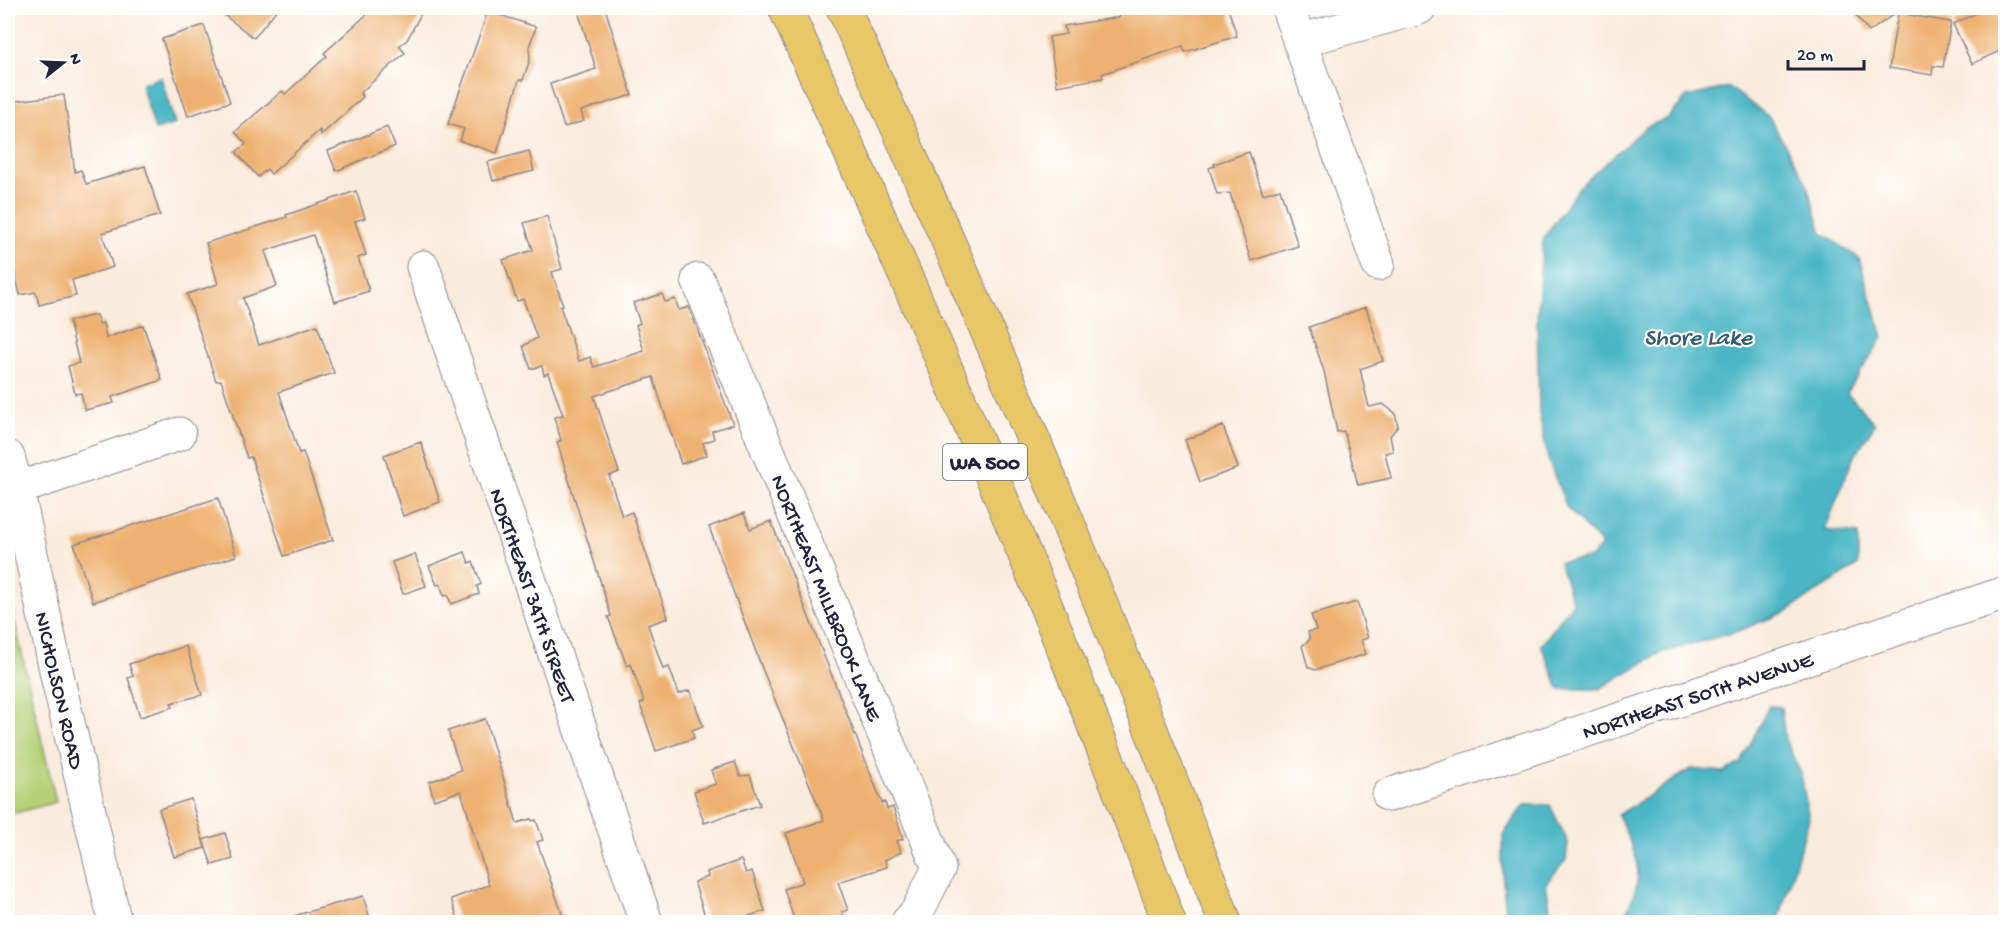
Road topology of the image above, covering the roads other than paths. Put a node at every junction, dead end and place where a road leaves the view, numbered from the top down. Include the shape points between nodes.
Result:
1 (785, 8) edge
2 (843, 8) edge
3 (1288, 8) edge
4 (1419, 8) edge
5 (1299, 40) junction
6 (1378, 264) dead end
7 (423, 267) dead end
8 (698, 280) dead end
9 (179, 434) dead end
10 (8, 457) edge
11 (17, 489) junction
12 (2006, 593) edge
13 (1389, 795) dead end
14 (912, 917) edge
15 (115, 922) edge
16 (646, 922) edge
17 (1169, 922) edge
18 (1225, 922) edge

1 - 17 highway, WA 500 via 883,221 1036,584
2 - 18 highway, WA 500 via 953,250 1079,547
3 - 5 street
4 - 5 street
5 - 6 street
7 - 16 street, NORTHEAST 34TH STREET
8 - 14 street, NORTHEAST MILLBROOK LANE via 939,868
9 - 11 street
10 - 11 street, NICHOLSON ROAD
11 - 15 street, NICHOLSON ROAD
12 - 13 street, NORTHEAST 50TH AVENUE

